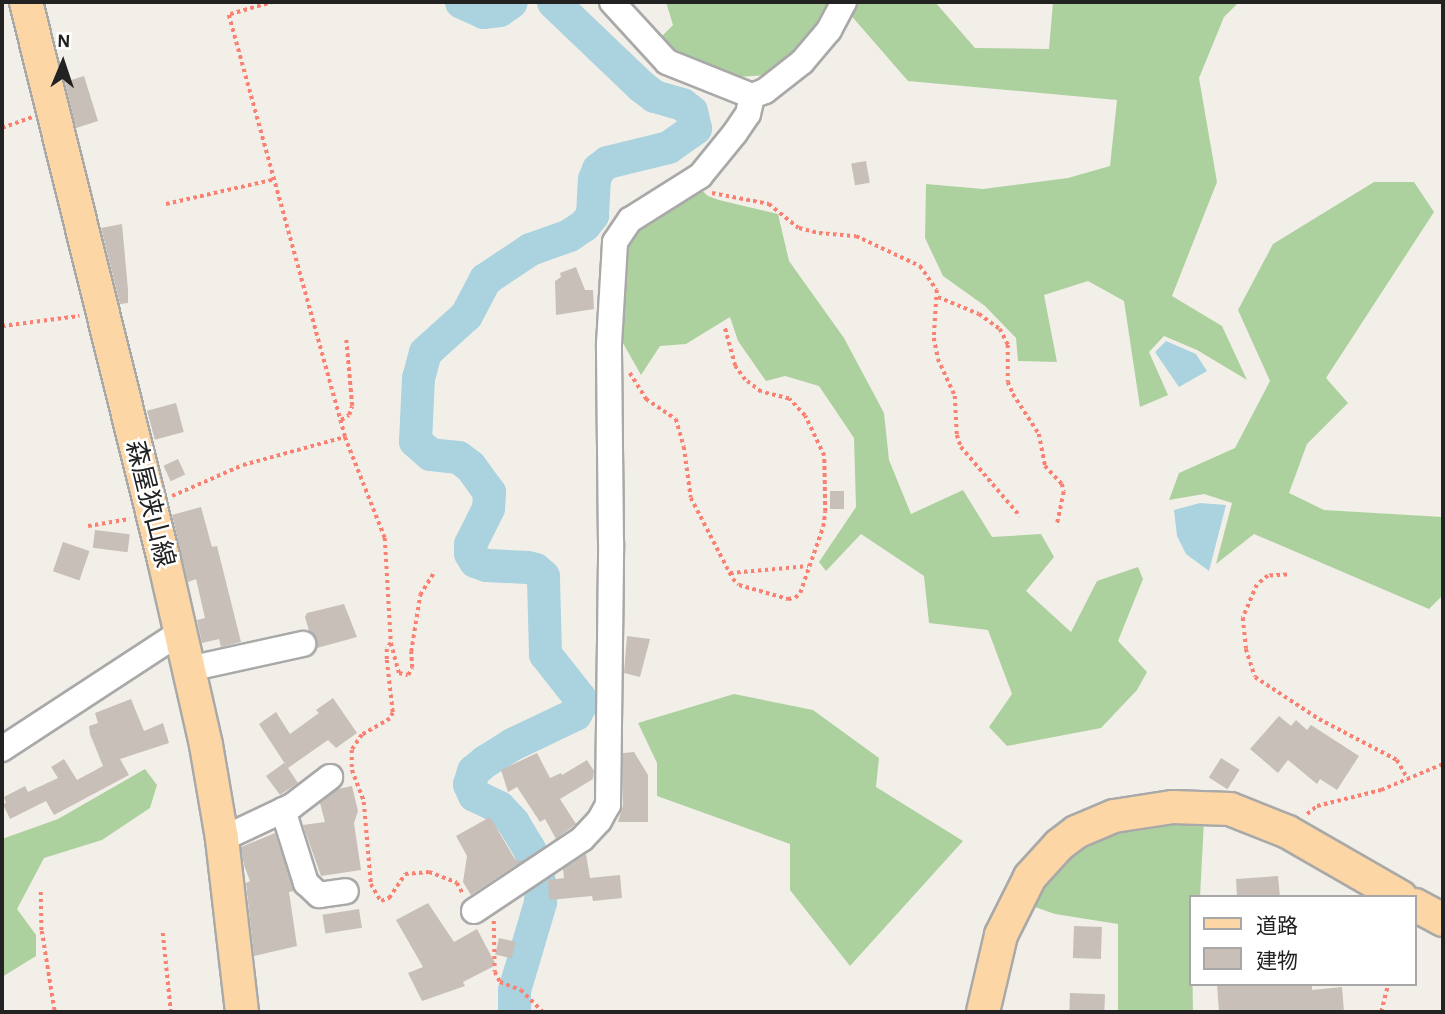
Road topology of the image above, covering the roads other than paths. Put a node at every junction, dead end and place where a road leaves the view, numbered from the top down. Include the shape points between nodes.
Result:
1 (26, 2) edge
2 (612, 2) edge
3 (844, 2) edge
4 (752, 96) junction
5 (181, 632) junction
6 (303, 644) dead end
7 (189, 669) junction
8 (2, 749) edge
9 (330, 778) dead end
10 (284, 810) junction
11 (222, 839) junction
12 (346, 891) dead end
13 (1397, 895) edge
14 (1417, 906) edge
15 (480, 907) road end
16 (1443, 920) edge
17 (242, 1012) edge
18 (984, 1012) edge

1 - 5 main road, 森屋狭山線
2 - 4 street via 667,62
3 - 4 street via 829,30 802,62
4 - 15 street via 736,133 698,177 630,220 615,242 608,344 608,805 582,839
5 - 7 main road, 森屋狭山線
5 - 8 street
6 - 7 street
7 - 11 main road, 森屋狭山線
9 - 10 street
10 - 11 street
10 - 12 street via 306,883 318,895
11 - 17 main road, 森屋狭山線
13 - 18 main road via 1249,814 1201,806 1132,812 1091,824 1059,845 1030,877 1001,935
14 - 16 main road

